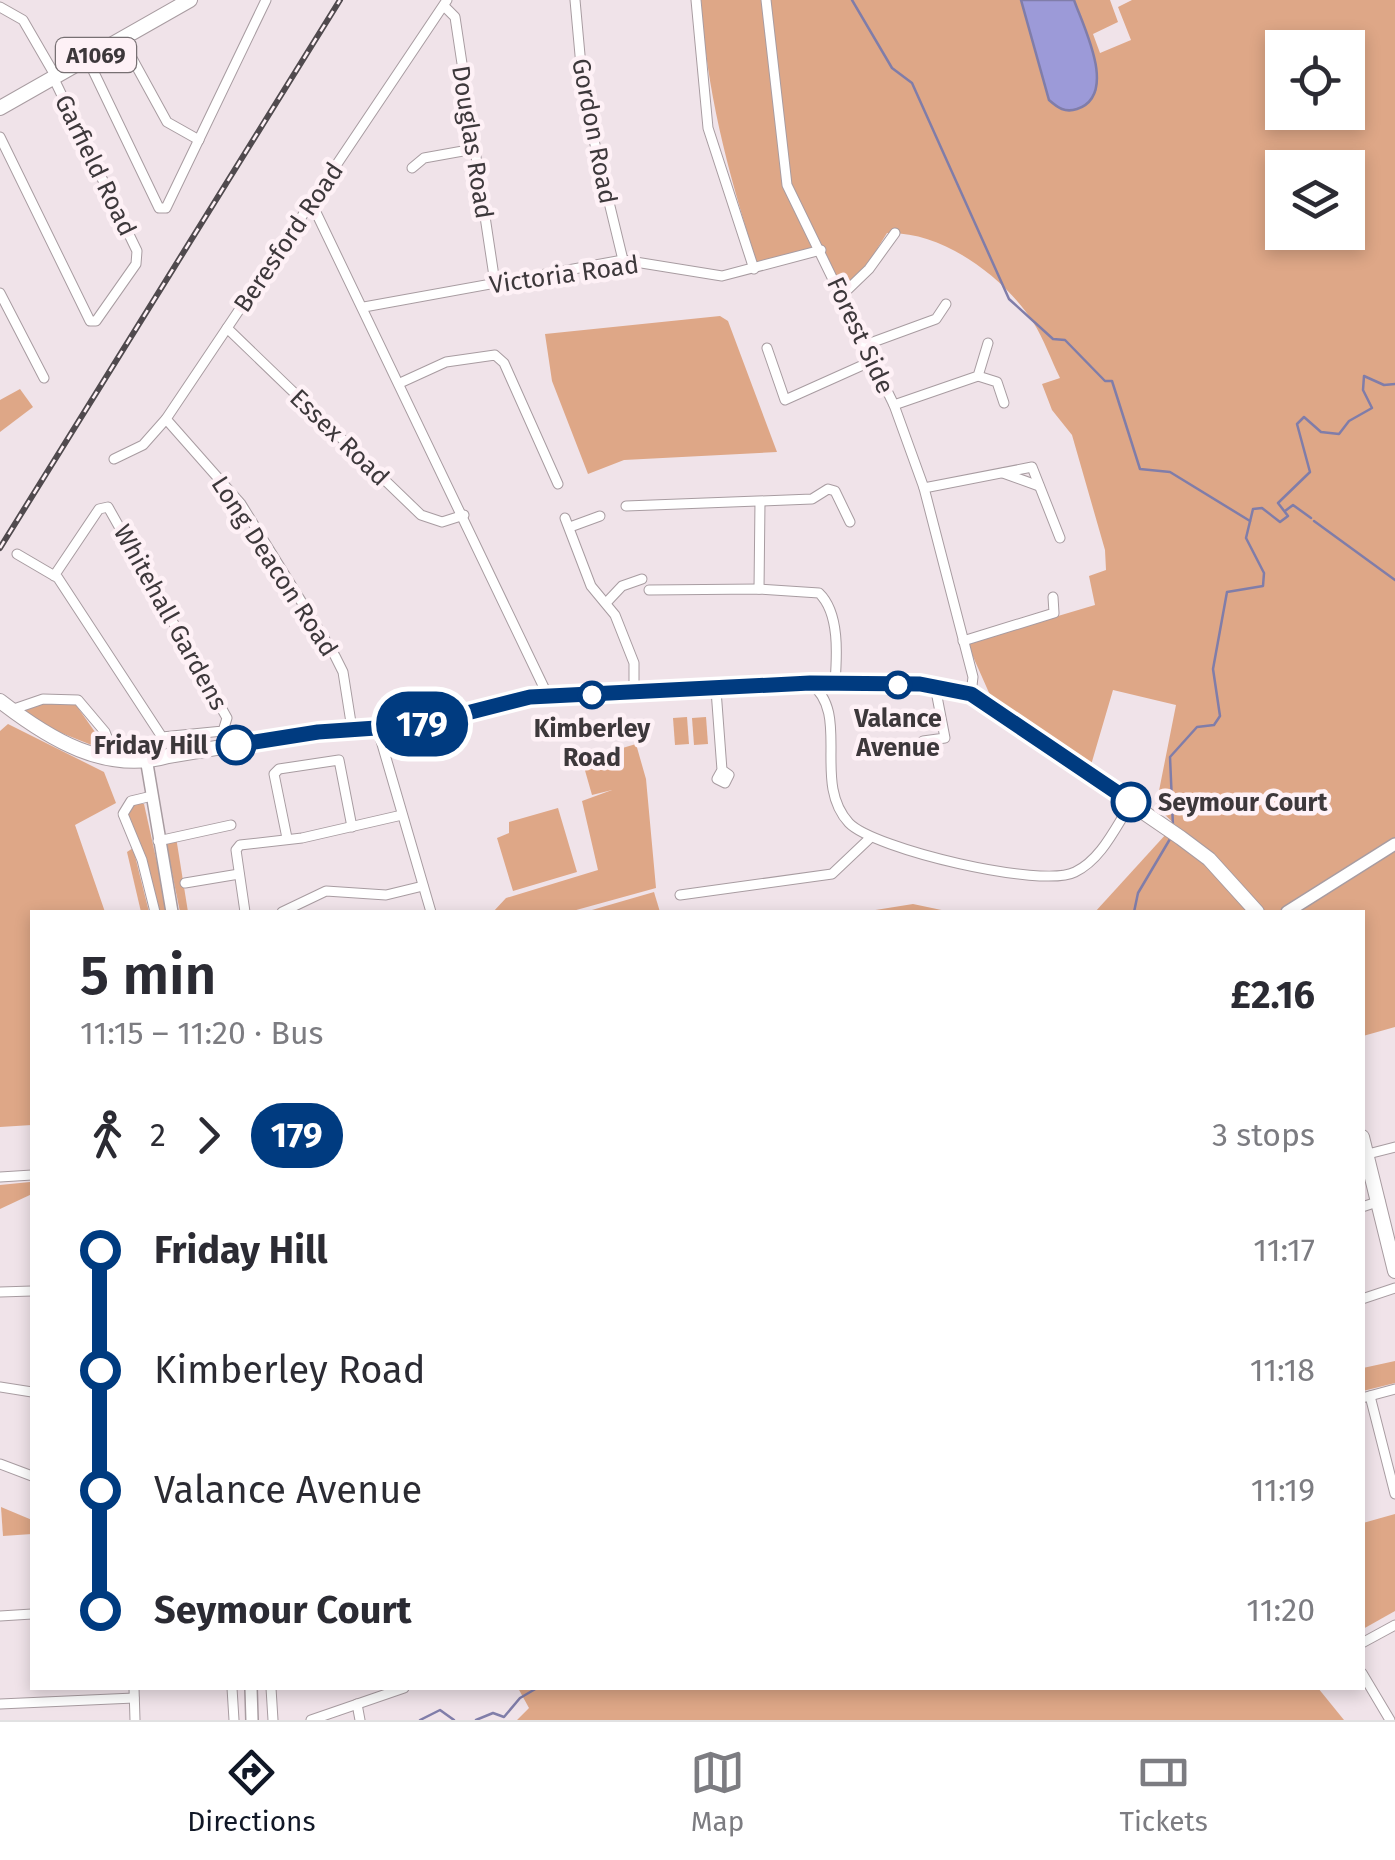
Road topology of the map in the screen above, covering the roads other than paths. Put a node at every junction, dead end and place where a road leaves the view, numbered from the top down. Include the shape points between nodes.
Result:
1 (190, 0) edge
2 (266, 0) edge
3 (575, 0) edge
4 (696, 0) edge
5 (766, 0) edge
6 (445, 3) edge
7 (7, 6) edge
8 (122, 40) junction
9 (88, 60) junction
10 (55, 78) junction
11 (0, 108) edge
12 (0, 137) edge
13 (199, 140) junction
14 (474, 149) junction
15 (412, 168) dead end
16 (311, 202) junction
17 (895, 233) dead end
18 (820, 250) junction
19 (623, 260) junction
20 (754, 269) junction
21 (495, 283) junction
22 (0, 292) edge
23 (842, 295) junction
24 (946, 304) dead end
25 (364, 307) junction
26 (227, 328) junction
27 (988, 343) dead end
28 (865, 345) junction
29 (767, 348) dead end
30 (872, 360) junction
31 (978, 376) junction
32 (44, 378) dead end
33 (400, 384) junction
34 (1004, 403) dead end
35 (894, 406) junction
36 (166, 419) junction
37 (114, 459) dead end
38 (1000, 472) junction
39 (558, 484) dead end
40 (1040, 486) junction
41 (924, 488) junction
42 (760, 502) junction
43 (626, 506) dead end
44 (464, 515) junction
45 (600, 516) dead end
46 (850, 522) dead end
47 (1060, 538) dead end
48 (17, 554) dead end
49 (54, 576) junction
50 (642, 579) dead end
51 (760, 588) junction
52 (649, 590) dead end
53 (1053, 596) dead end
54 (606, 602) junction
55 (963, 640) junction
56 (971, 671) junction
57 (810, 683) junction
58 (838, 683) junction
59 (935, 686) junction
60 (955, 689) junction
61 (716, 690) junction
62 (634, 694) junction
63 (971, 694) junction
64 (548, 696) junction
65 (829, 705) junction
66 (6, 706) edge
67 (377, 728) junction
68 (352, 729) junction
69 (197, 743) junction
70 (889, 750) dead end
71 (116, 760) junction
72 (147, 764) junction
73 (722, 770) dead end
74 (152, 796) junction
75 (1132, 802) junction
76 (402, 815) junction
77 (231, 825) dead end
78 (352, 826) junction
79 (288, 838) junction
80 (870, 838) junction
81 (158, 841) junction
82 (1395, 844) edge
83 (239, 874) junction
84 (185, 883) dead end
85 (423, 886) junction
86 (680, 895) dead end
87 (154, 910) edge
88 (172, 910) edge
89 (245, 910) edge
90 (286, 910) edge
91 (430, 910) edge
92 (1255, 910) edge
93 (1290, 910) edge
94 (1365, 1146) edge
95 (1395, 1147) edge
96 (1368, 1154) junction
97 (0, 1177) edge
98 (30, 1177) edge
99 (1380, 1202) junction
100 (1365, 1206) edge
101 (1391, 1229) edge
102 (1395, 1270) edge
103 (1395, 1288) edge
104 (30, 1291) edge
105 (0, 1292) edge
106 (1365, 1298) edge
107 (0, 1387) edge
108 (1395, 1389) edge
109 (30, 1392) edge
110 (1366, 1397) edge
111 (0, 1464) edge
112 (30, 1475) edge
113 (1395, 1494) edge
114 (30, 1614) edge
115 (0, 1616) edge
116 (1395, 1624) edge
117 (1365, 1641) edge
118 (1365, 1677) edge
119 (232, 1690) edge
120 (251, 1690) edge
121 (270, 1690) edge
122 (380, 1691) edge
123 (134, 1692) edge
124 (0, 1704) edge
125 (357, 1704) junction
126 (134, 1720) edge
127 (234, 1720) edge
128 (252, 1720) edge
129 (273, 1720) edge
130 (312, 1720) edge
131 (360, 1720) edge
132 (1390, 1720) edge

1 - 8 main road, A1069
2 - 13 street
3 - 19 street, Gordon Road via 584,100
4 - 20 street via 708,128
5 - 18 street, Forest Side via 787,185
6 - 14 street, Douglas Road via 455,17
6 - 16 street, Beresford Road
7 - 10 street, Garfield Road via 23,20
8 - 9 main road, A1069
8 - 13 street via 167,122
9 - 10 main road, A1069
9 - 13 street via 161,209
10 - 11 main road, A1069
10 - 12 street, Garfield Road via 137,251 136,264 92,322
14 - 15 street via 424,158
14 - 21 street, Douglas Road
16 - 25 street
16 - 26 street, Beresford Road
17 - 23 street
18 - 20 street, Victoria Road
18 - 23 street, Forest Side
19 - 20 street, Victoria Road via 708,277
19 - 21 street, Victoria Road
21 - 25 street, Victoria Road
22 - 32 street
23 - 28 street, Forest Side
24 - 28 street via 936,319
25 - 33 street
26 - 36 street, Beresford Road
26 - 44 street, Essex Road via 421,514 442,522
27 - 31 street
28 - 30 street, Forest Side
29 - 30 street via 785,400
30 - 35 street, Forest Side
31 - 34 street via 997,382
31 - 35 street
33 - 39 street via 446,362 494,355 504,363
33 - 44 street
35 - 41 street, Forest Side
36 - 37 street, Beresford Road via 143,445
36 - 68 street, Long Deacon Road via 241,504 335,656
38 - 40 street
38 - 40 street via 1032,466
38 - 41 street
40 - 47 street
41 - 55 street, Forest Side
42 - 43 street
42 - 46 street via 812,499 832,489
42 - 51 street
44 - 64 street
45 - 54 street via 568,523 591,586
48 - 49 street, Whitehall Gardens
49 - 69 street, Whitehall Gardens via 156,731
49 - 69 street, Whitehall Gardens via 99,509 108,507 227,718 223,731
50 - 54 street
51 - 52 street
51 - 58 street via 810,591 827,601
53 - 55 street via 1054,613
54 - 62 street via 634,664
55 - 56 street, Forest Side
56 - 60 street
56 - 63 street, Forest Side
57 - 58 main road
57 - 61 main road
57 - 65 street
58 - 59 main road
58 - 65 street
59 - 60 main road
59 - 70 street via 945,738 923,741 915,751
60 - 63 main road
61 - 62 main road
61 - 73 street
62 - 64 main road
63 - 75 main road
64 - 67 main road
65 - 80 street via 832,797 847,821
66 - 71 main road via 67,744
66 - 71 street via 78,700 105,732
67 - 68 main road
67 - 76 street
68 - 69 main road
69 - 72 main road
71 - 72 main road
72 - 74 main road
74 - 81 main road
74 - 87 street via 131,801 123,814
75 - 80 street via 1095,858 1057,878
75 - 92 main road via 1209,858
76 - 78 street
76 - 85 street
77 - 81 street
78 - 79 street
78 - 79 street via 339,760 279,769 274,774
79 - 83 street via 240,845
80 - 86 street via 832,874
81 - 88 main road
82 - 93 main road
83 - 84 street
83 - 89 street
85 - 90 street via 386,894 326,891
85 - 91 street
94 - 96 main road
95 - 96 street
96 - 99 main road
97 - 98 street
99 - 100 street
99 - 101 main road
101 - 102 main road
103 - 106 street
104 - 105 street
107 - 109 street
108 - 110 street
110 - 113 street
111 - 112 street
114 - 115 street
116 - 117 street
118 - 132 street
119 - 127 street
120 - 128 main road
121 - 129 street
122 - 125 street
123 - 124 street
123 - 126 street
125 - 130 street
125 - 131 street

